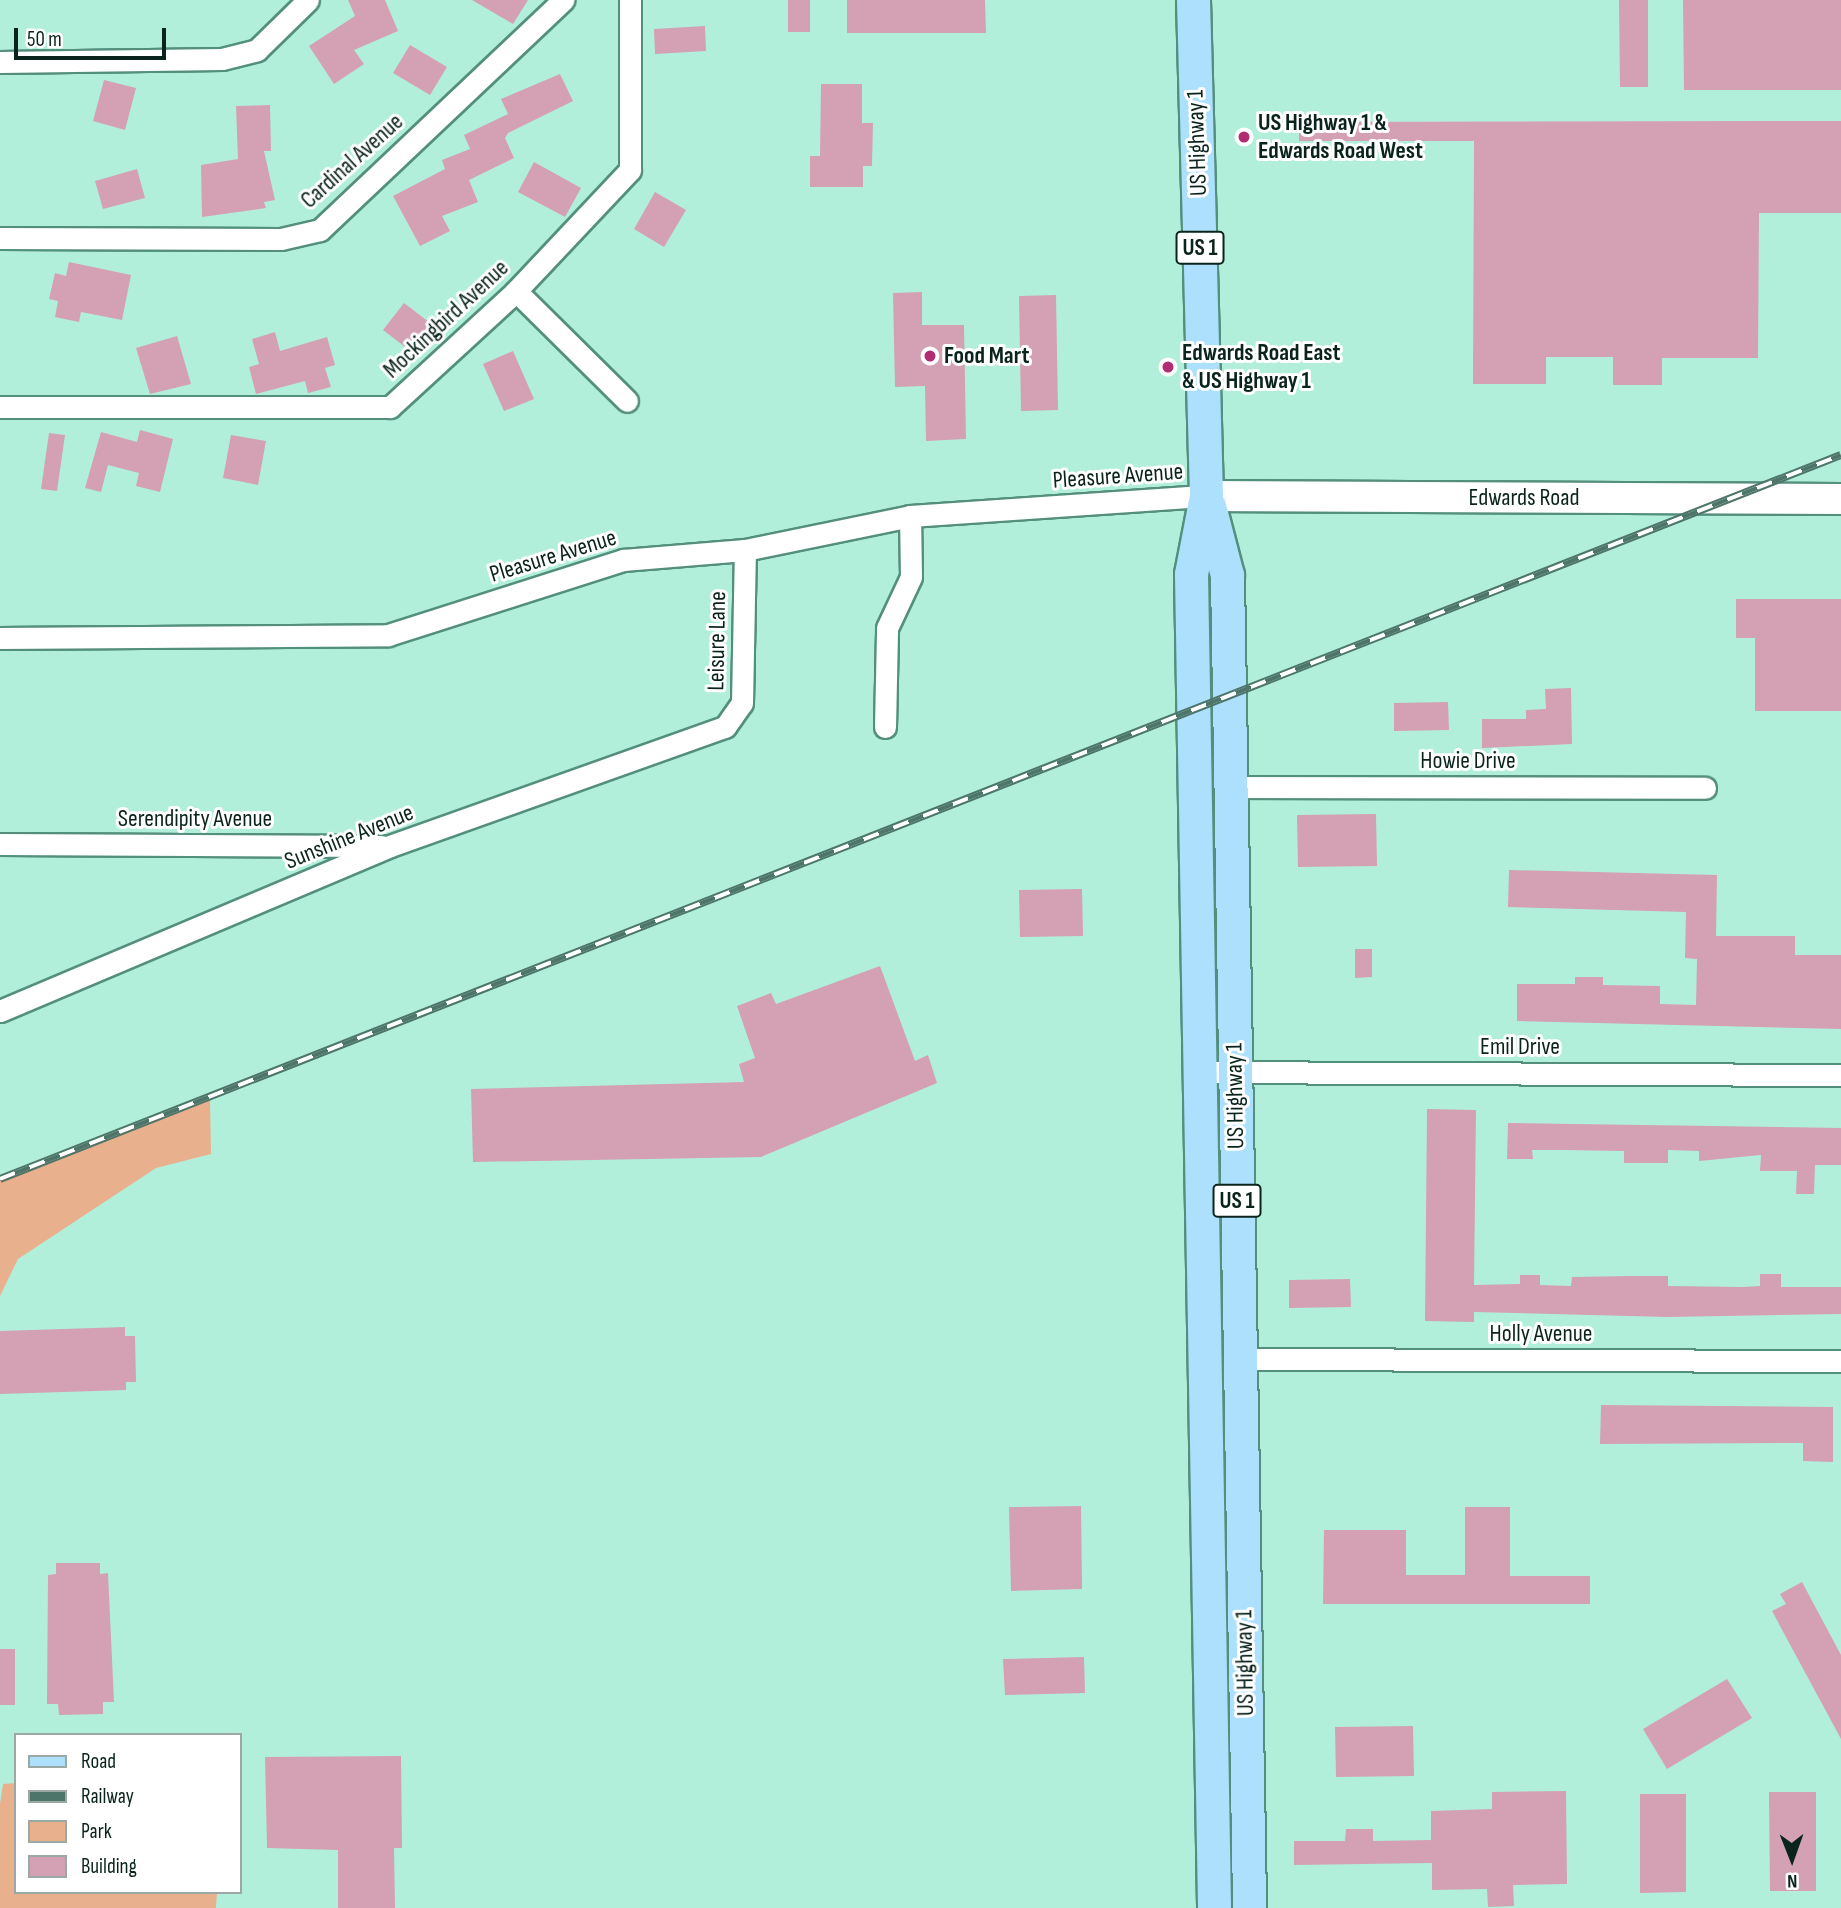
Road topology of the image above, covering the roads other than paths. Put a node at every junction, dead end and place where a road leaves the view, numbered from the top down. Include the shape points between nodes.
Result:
1 (308, 0) edge
2 (563, 0) edge
3 (630, 0) edge
4 (1193, 0) edge
5 (0, 62) edge
6 (0, 238) edge
7 (516, 291) junction
8 (627, 401) dead end
9 (0, 407) edge
10 (1206, 496) junction
11 (1841, 499) edge
12 (910, 516) junction
13 (744, 550) junction
14 (0, 638) edge
15 (724, 727) joint
16 (885, 727) dead end
17 (1231, 787) junction
18 (1705, 788) dead end
19 (0, 844) edge
20 (390, 846) junction
21 (0, 1012) edge
22 (1199, 1072) junction
23 (1234, 1072) junction
24 (1841, 1075) edge
25 (1240, 1359) junction
26 (1841, 1361) edge
27 (1208, 1589) junction
28 (1245, 1631) junction
29 (1213, 1908) edge
30 (1249, 1908) edge

1 - 5 street via 257,50 222,59
2 - 6 street, Cardinal Avenue via 320,230 281,239
3 - 7 street, Mockingbird Avenue via 630,170
4 - 10 main road, US Highway 1 / US 1
7 - 8 street
7 - 9 street, Mockingbird Avenue via 390,407
10 - 11 main road, Edwards Road
10 - 12 street, Pleasure Avenue
10 - 17 main road, US Highway 1 / US 1 via 1227,575
10 - 22 main road, US Highway 1 / US 1 via 1191,574
12 - 13 street, Pleasure Avenue
12 - 16 street via 911,577 887,628
13 - 14 street, Pleasure Avenue via 622,559 388,635
13 - 15 street, Leisure Lane via 742,703
15 - 20 street, Sunshine Avenue
17 - 18 street, Howie Drive
17 - 23 main road, US Highway 1 / US 1
19 - 20 street, Serendipity Avenue
20 - 21 street, Sunshine Avenue
22 - 23 street, Emil Drive
22 - 27 main road, US Highway 1 / US 1
23 - 24 street, Emil Drive
23 - 25 main road, US Highway 1 / US 1
25 - 26 street, Holly Avenue
25 - 28 main road, US Highway 1 / US 1
27 - 28 main road via 1221,1615
27 - 29 main road, US Highway 1 / US 1
28 - 30 main road, US Highway 1 / US 1

